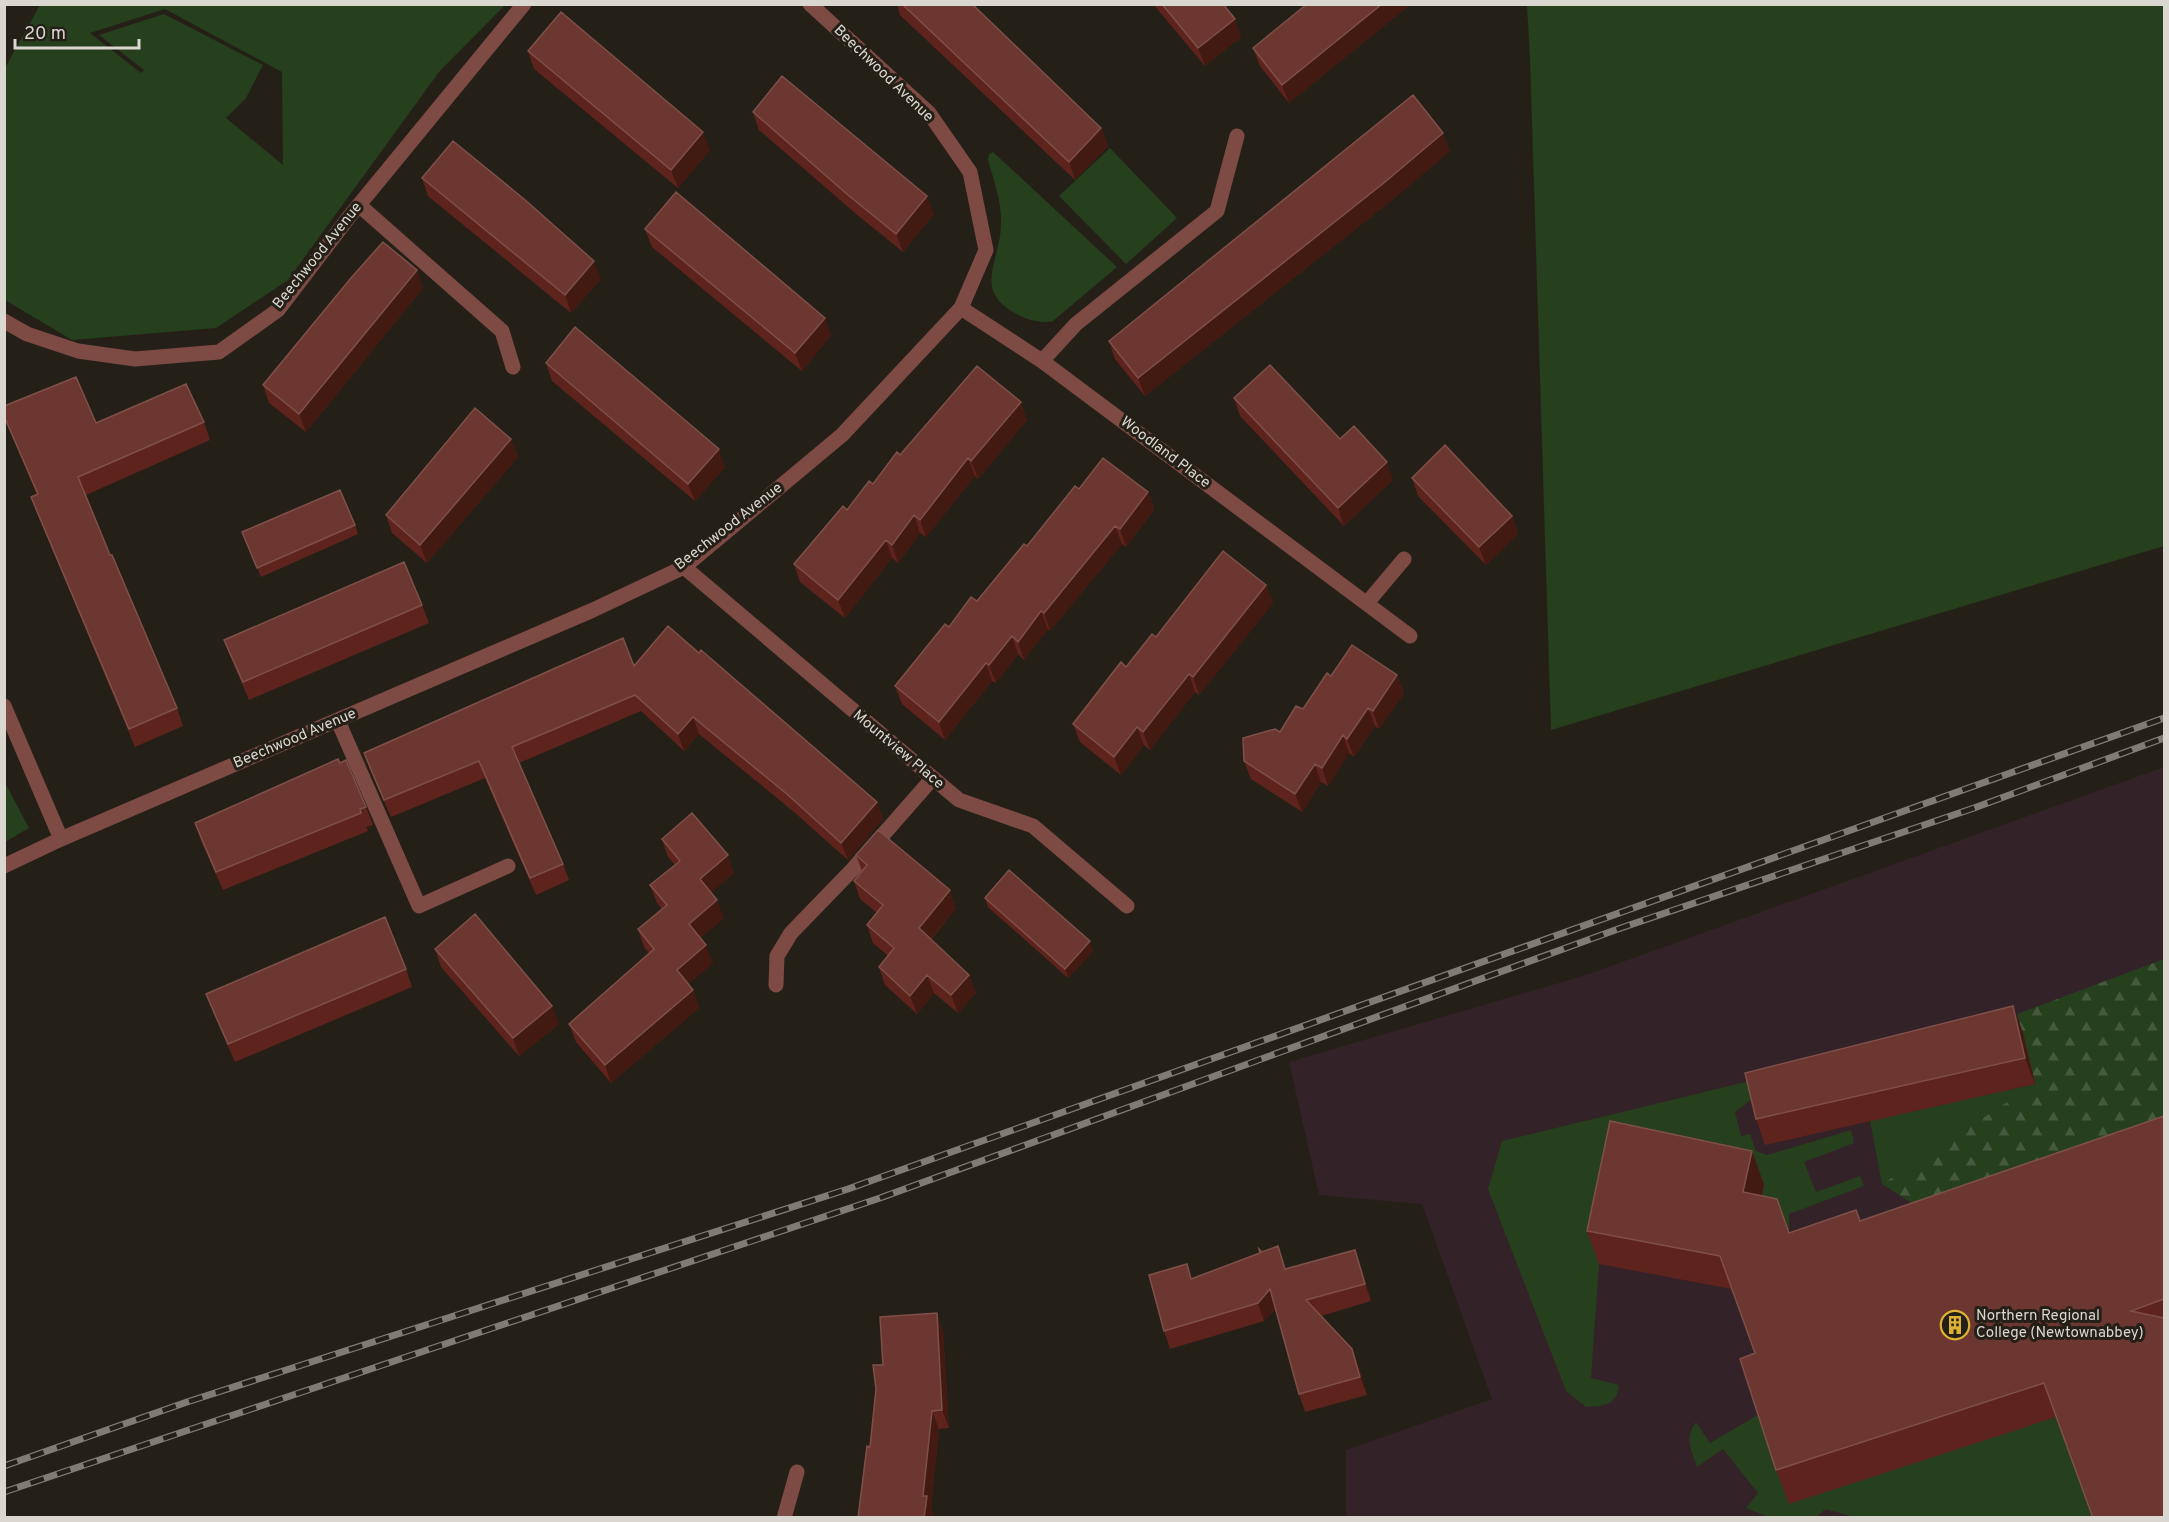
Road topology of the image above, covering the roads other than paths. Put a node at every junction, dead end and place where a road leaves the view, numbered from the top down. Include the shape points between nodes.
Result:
1 (524, 4) edge
2 (810, 4) edge
3 (1238, 136) dead end
4 (359, 206) junction
5 (961, 308) junction
6 (4, 321) edge
7 (1042, 361) junction
8 (513, 367) dead end
9 (1404, 559) dead end
10 (684, 567) junction
11 (1367, 603) junction
12 (1410, 636) dead end
13 (4, 706) edge
14 (338, 721) junction
15 (932, 779) junction
16 (61, 839) junction
17 (4, 866) edge
18 (508, 866) dead end
19 (1127, 906) dead end
20 (776, 985) dead end
21 (798, 1472) dead end
22 (784, 1518) edge

1 - 4 street, Beechwood Avenue
2 - 5 street, Beechwood Avenue via 928,113 970,172 986,250
3 - 7 street via 1217,211 1076,324
4 - 6 street, Beechwood Avenue via 278,310 219,352 135,360 78,351 27,334
4 - 8 street via 502,331
5 - 7 street, Woodland Place
5 - 10 street, Beechwood Avenue via 842,435
7 - 11 street, Woodland Place
9 - 11 street
10 - 14 street, Beechwood Avenue
10 - 15 street, Mountview Place
11 - 12 street, Woodland Place
13 - 16 street
14 - 16 street, Beechwood Avenue
14 - 18 street via 419,906
15 - 19 street, Mountview Place via 959,800 1033,826
15 - 20 street via 790,933 777,956
16 - 17 street, Beechwood Avenue
21 - 22 street

